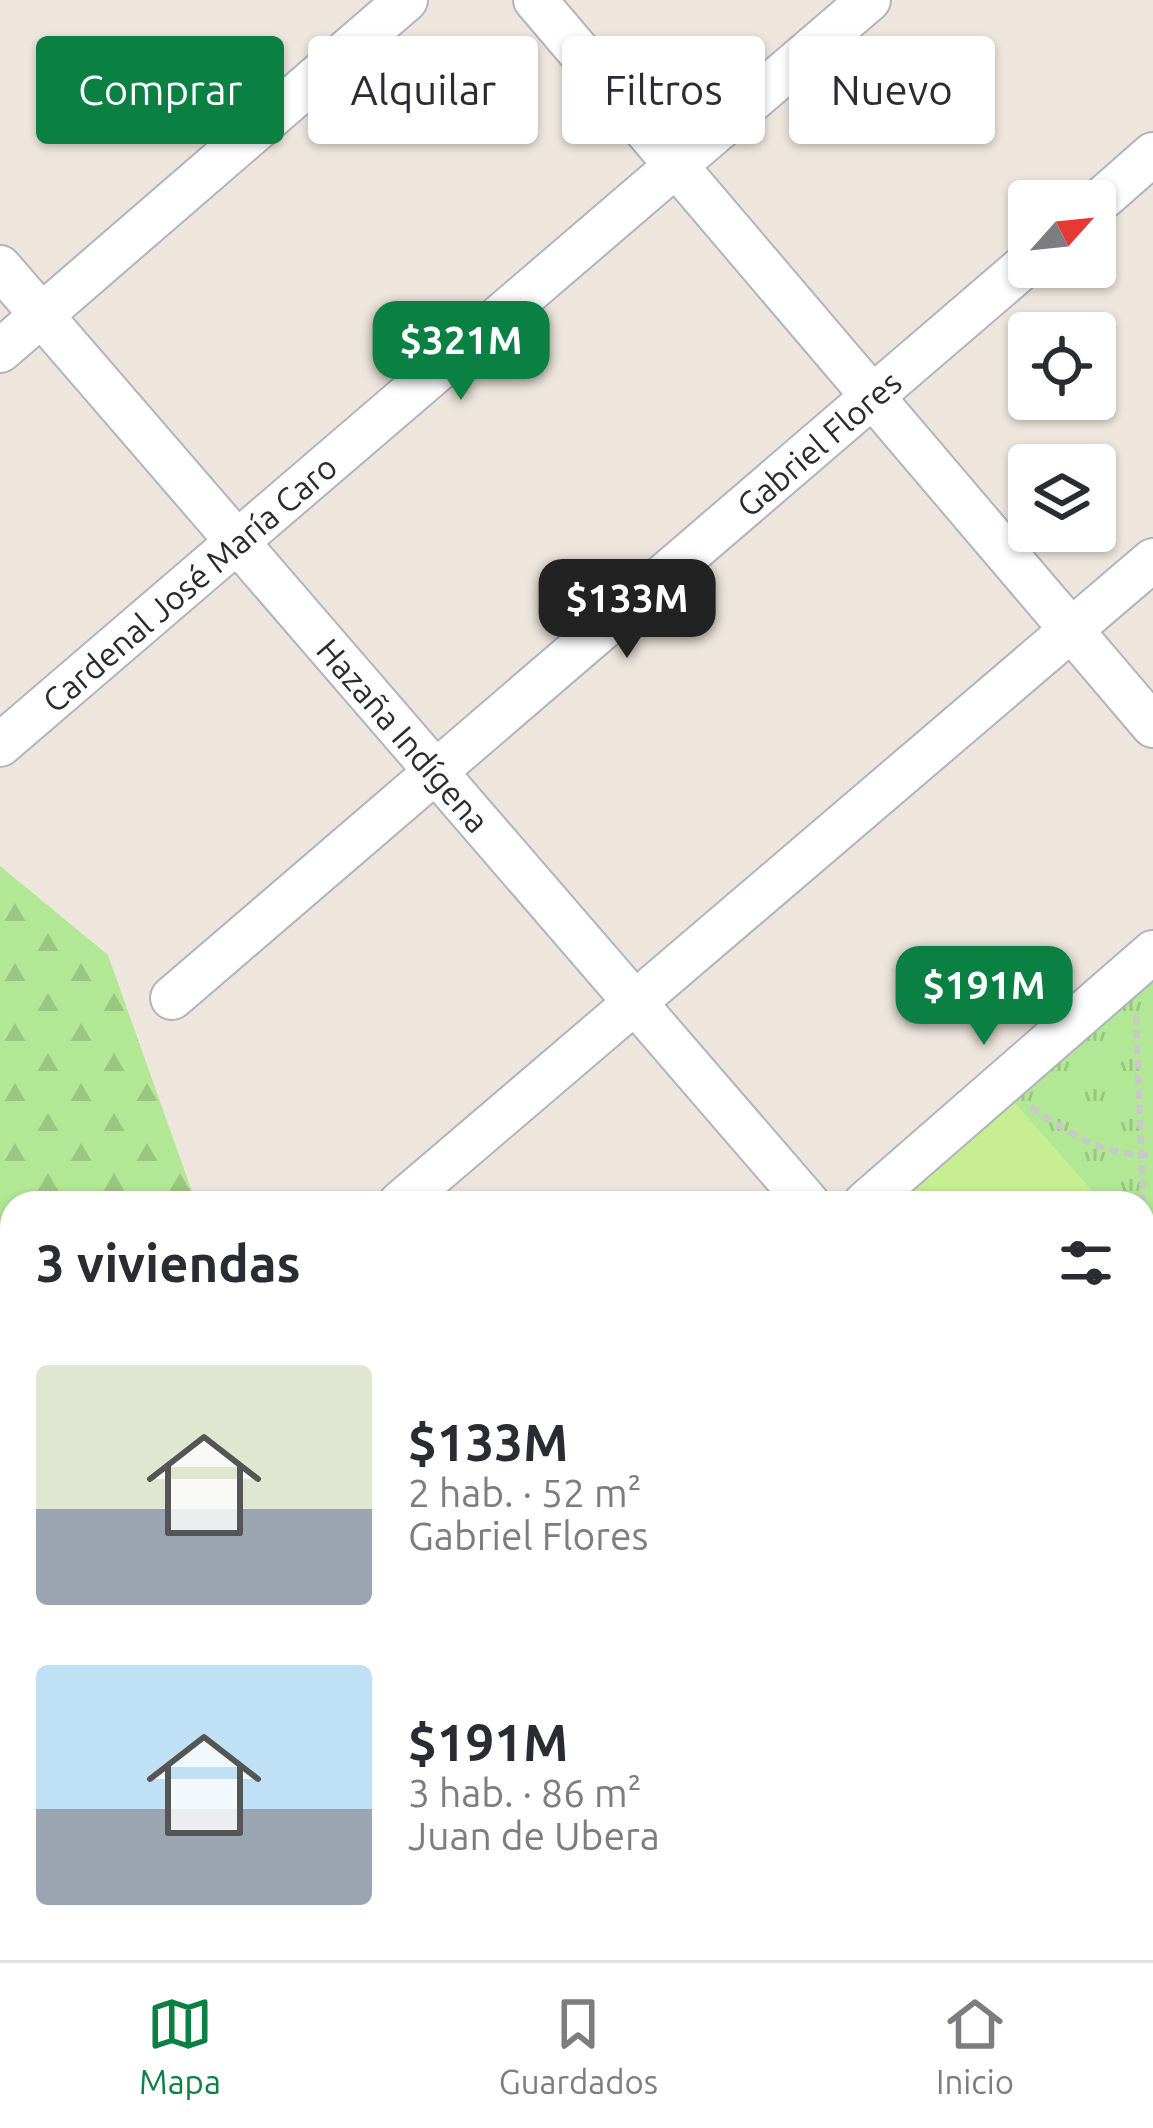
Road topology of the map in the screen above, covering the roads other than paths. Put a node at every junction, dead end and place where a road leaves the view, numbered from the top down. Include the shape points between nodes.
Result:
1 (406, 0) edge
2 (535, 0) edge
3 (869, 0) edge
4 (1153, 154) edge
5 (676, 165) junction
6 (1116, 187) edge
7 (0, 267) edge
8 (1008, 280) edge
9 (42, 315) junction
10 (0, 351) edge
11 (874, 397) junction
12 (239, 543) junction
13 (1153, 560) edge
14 (1070, 630) junction
15 (1153, 726) edge
16 (0, 745) edge
17 (437, 773) junction
18 (1153, 952) edge
19 (172, 998) dead end
20 (635, 1002) junction
21 (414, 1191) edge
22 (798, 1191) edge
23 (879, 1191) edge

1 - 9 street
2 - 5 street
3 - 5 street, Cardenal José María Caro
4 - 6 street
5 - 11 street
5 - 12 street, Cardenal José María Caro
7 - 9 street, Hazaña Indígena
8 - 11 street, Gabriel Flores
9 - 10 street
9 - 12 street, Hazaña Indígena
11 - 14 street
11 - 17 street, Gabriel Flores
12 - 16 street, Cardenal José María Caro
12 - 17 street, Hazaña Indígena
13 - 14 street
14 - 15 street
14 - 20 street
17 - 19 street, Gabriel Flores
17 - 20 street, Hazaña Indígena
18 - 23 street
20 - 21 street
20 - 22 street, Hazaña Indígena

